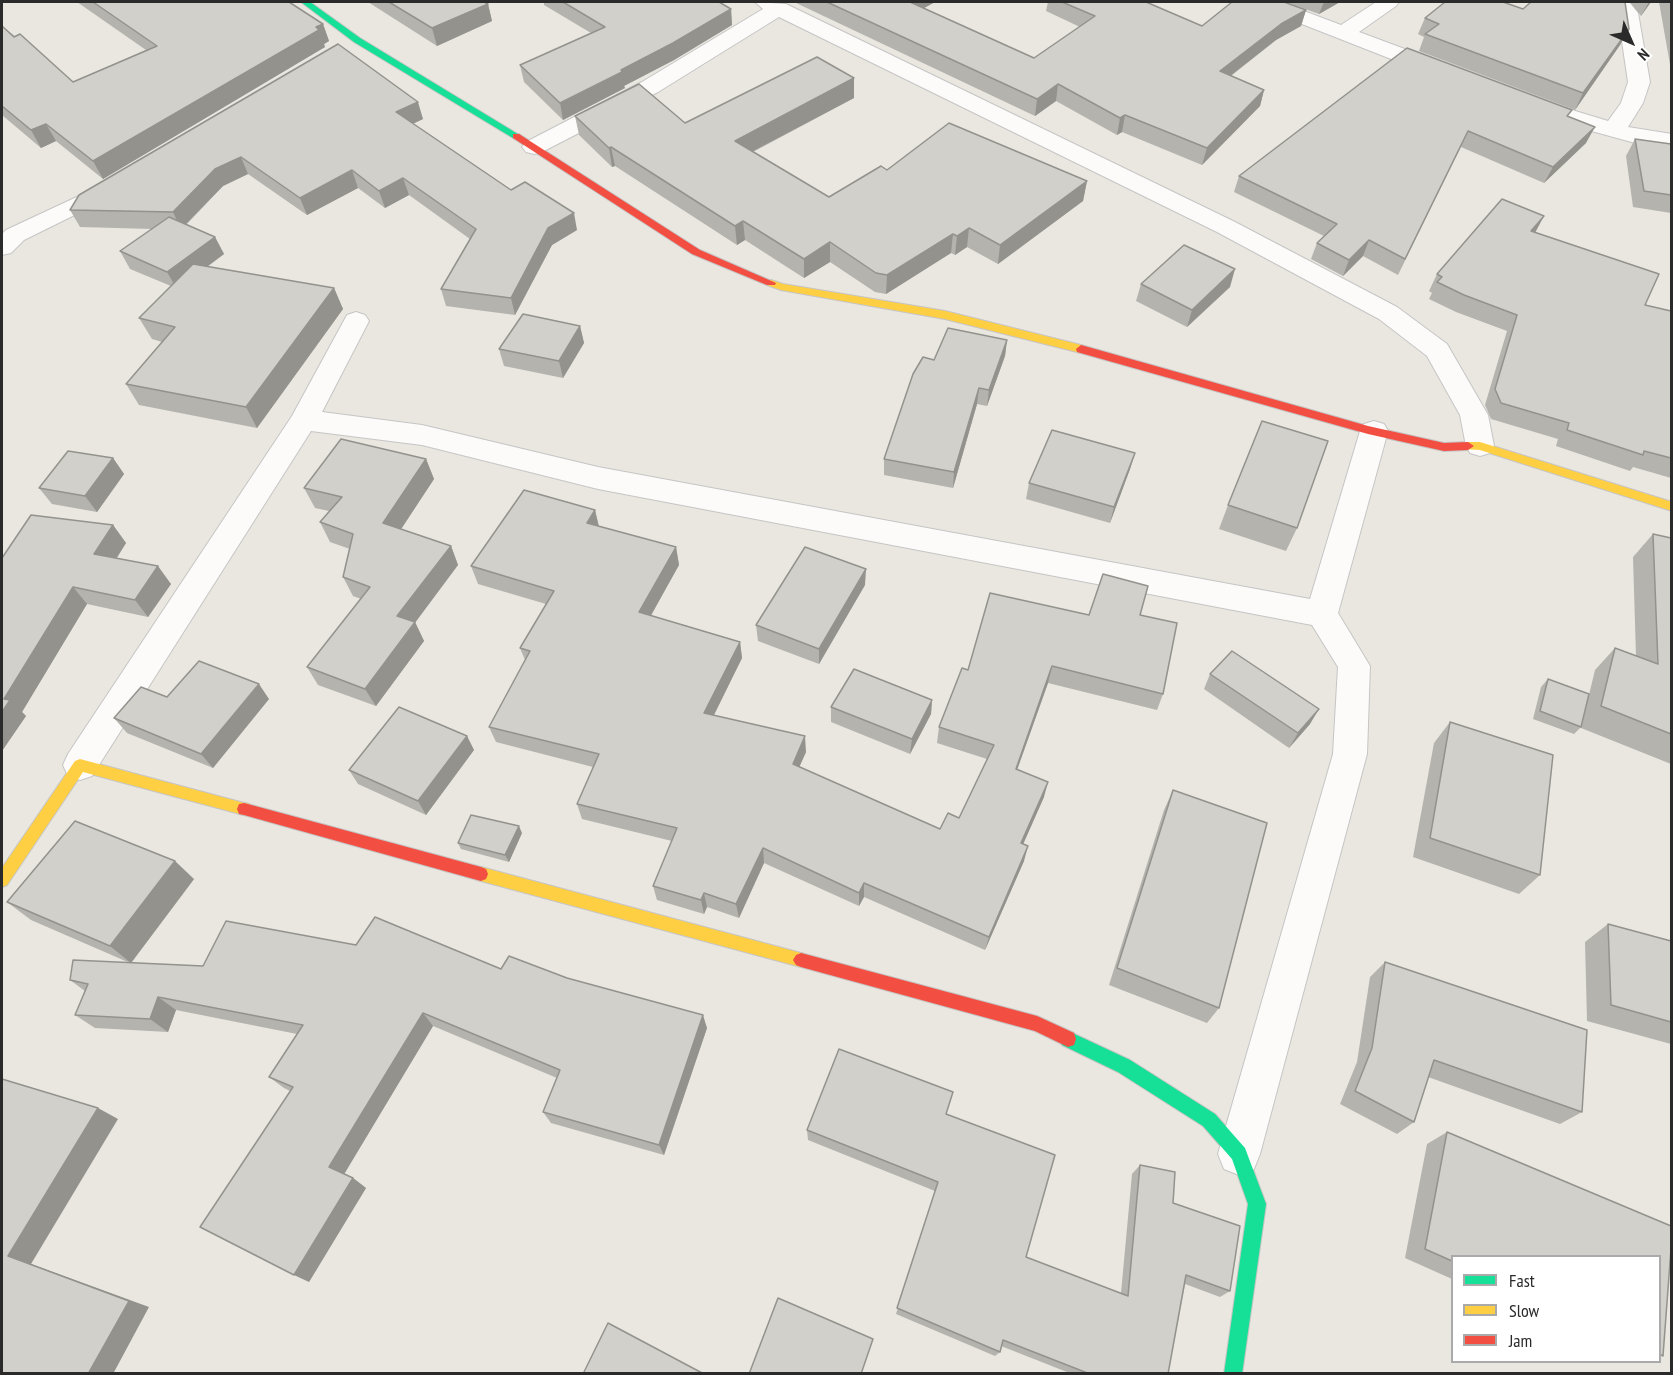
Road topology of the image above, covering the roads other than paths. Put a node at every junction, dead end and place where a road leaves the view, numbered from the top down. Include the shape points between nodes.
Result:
1 (305, 2) edge
2 (1263, 2) edge
3 (1389, 2) edge
4 (1620, 2) edge
5 (772, 5) edge
6 (1342, 33) junction
7 (1464, 79) edge
8 (1519, 100) edge
9 (1614, 130) junction
10 (1671, 141) edge
11 (534, 147) junction
12 (134, 174) edge
13 (2, 247) edge
14 (356, 321) dead end
15 (304, 420) junction
16 (1374, 431) junction
17 (1480, 446) junction
18 (1671, 507) edge
19 (1322, 614) junction
20 (80, 765) junction
21 (2, 880) edge
22 (1239, 1154) junction
23 (1233, 1374) edge

1 - 11 street via 347,46
2 - 6 street
3 - 6 street
4 - 9 street via 1628,13 1639,82 1632,103
5 - 11 street via 650,87
5 - 17 street via 1226,227 1388,313 1437,350 1474,416
6 - 7 street
8 - 9 street
9 - 10 street
11 - 16 street via 696,252 781,287 945,315 1121,359
12 - 13 street via 15,235
14 - 15 street
15 - 19 street via 422,435 598,478
15 - 20 street
16 - 17 street via 1444,447
16 - 19 street
17 - 18 street
19 - 22 street via 1354,666 1350,754
20 - 21 street
20 - 22 street via 1038,1024 1124,1066 1209,1120
22 - 23 street via 1257,1204

